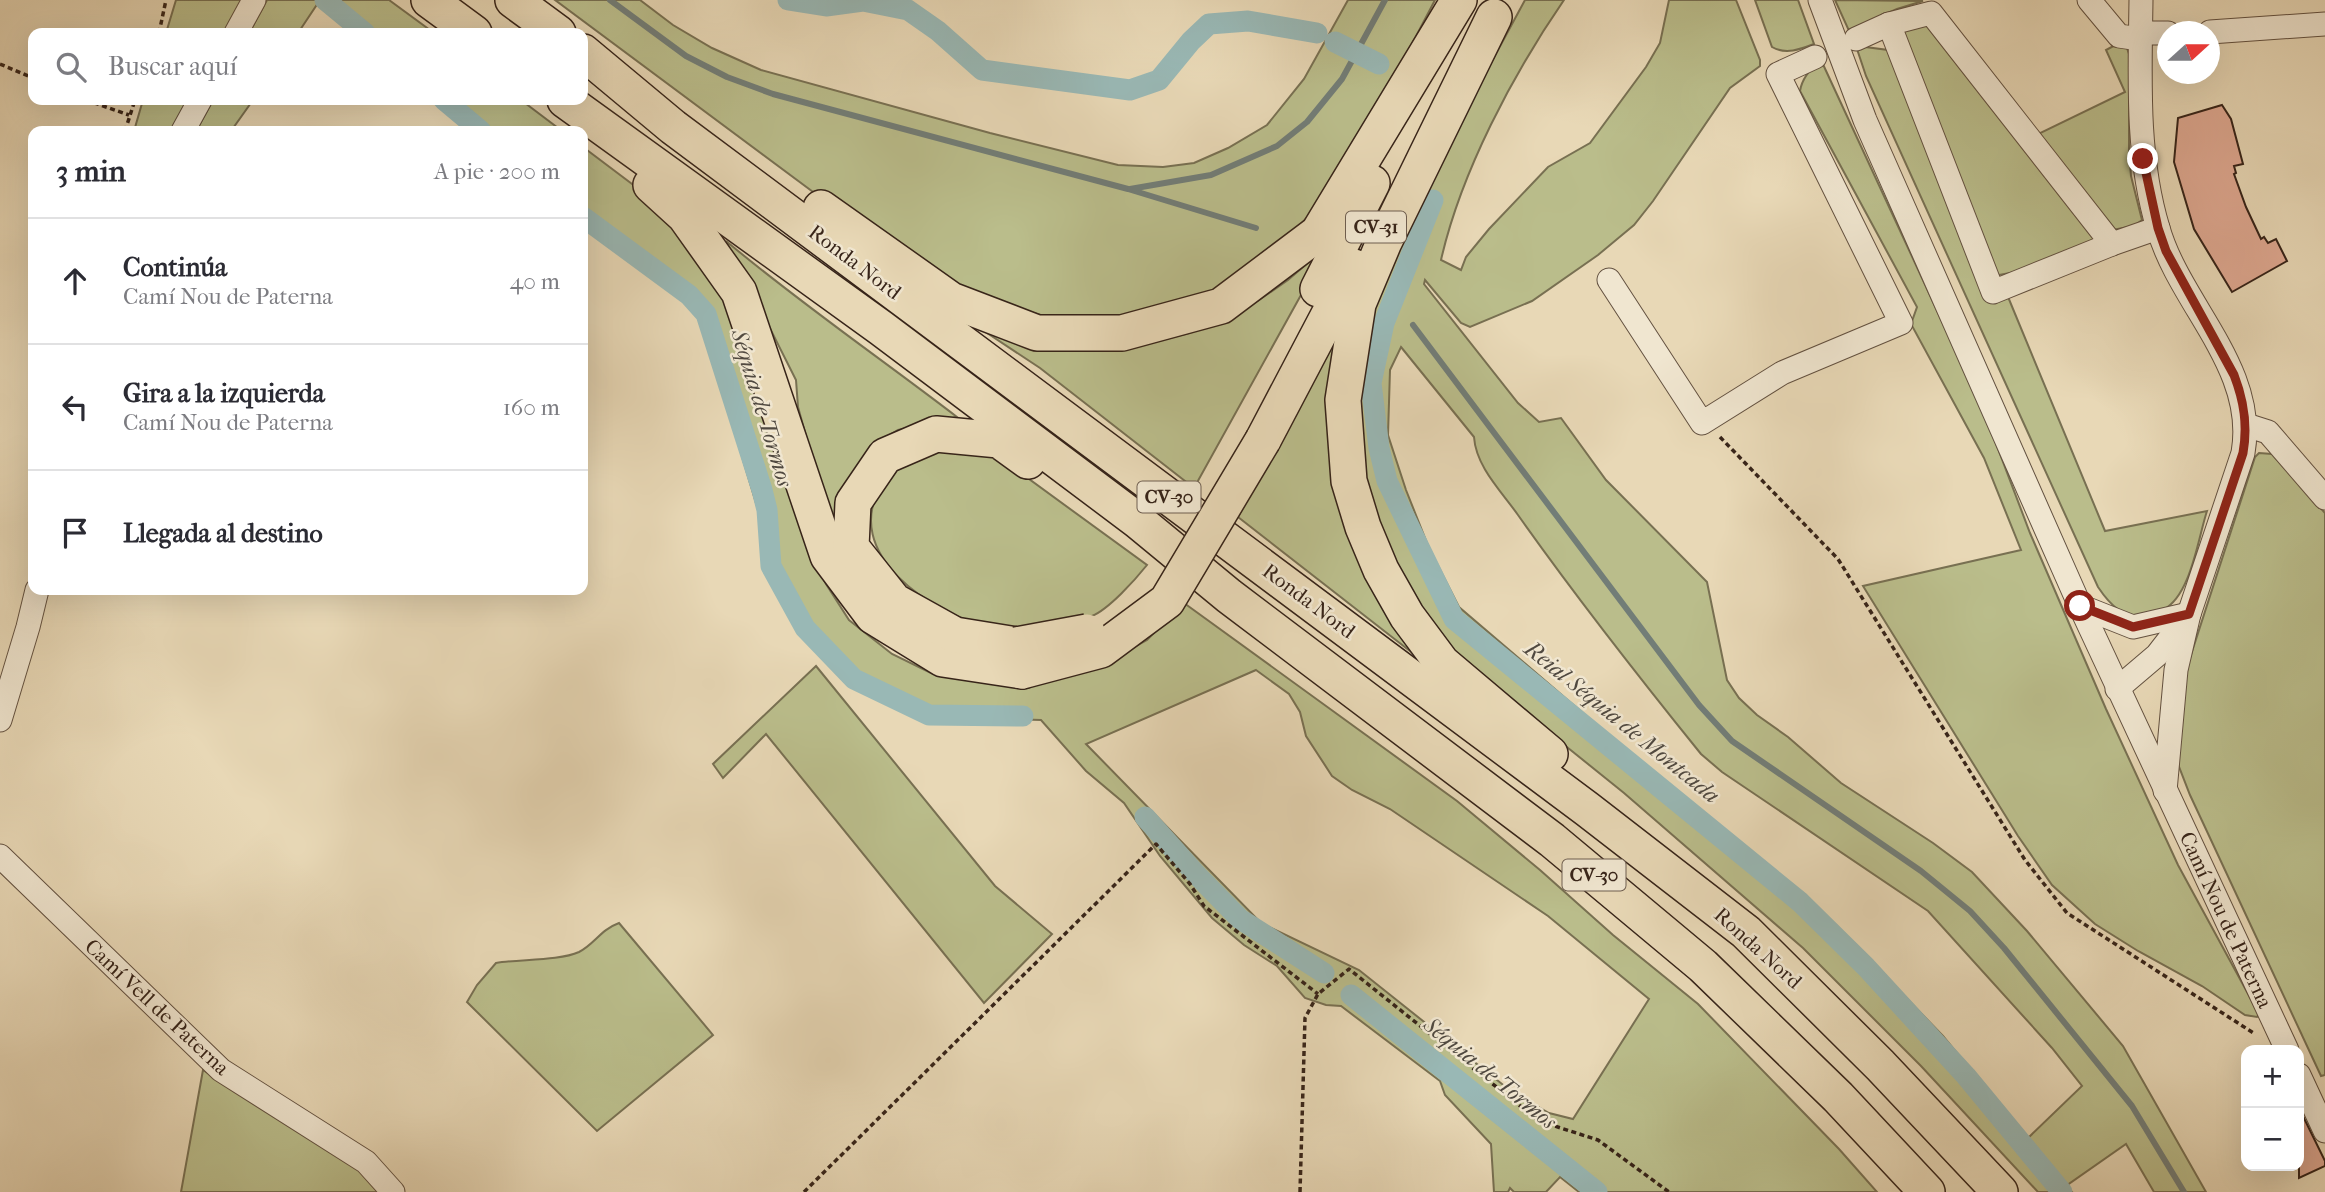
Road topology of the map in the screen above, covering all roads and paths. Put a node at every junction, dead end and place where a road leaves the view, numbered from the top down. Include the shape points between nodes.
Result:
1 (166, 0) edge
2 (254, 0) edge
3 (429, 0) edge
4 (513, 0) edge
5 (1459, 0) edge
6 (1819, 0) edge
7 (2089, 0) edge
8 (2141, 0) edge
9 (1499, 8) edge
10 (1889, 24) junction
11 (2325, 24) edge
12 (160, 28) edge
13 (239, 28) edge
14 (467, 28) edge
15 (551, 28) edge
16 (2220, 31) edge
17 (2157, 34) edge
18 (2140, 36) junction
19 (1856, 39) dead end
20 (589, 56) edge
21 (1815, 57) dead end
22 (0, 64) edge
23 (28, 76) edge
24 (100, 105) edge
25 (133, 105) edge
26 (197, 105) edge
27 (559, 105) edge
28 (572, 105) edge
29 (129, 115) junction
30 (126, 126) edge
31 (186, 126) edge
32 (583, 126) edge
33 (588, 131) edge
34 (2158, 228) junction
35 (2112, 244) junction
36 (1609, 280) dead end
37 (1702, 423) junction
38 (2246, 425) junction
39 (1252, 437) junction
40 (2325, 498) edge
41 (36, 595) edge
42 (1229, 596) junction
43 (2080, 606) junction
44 (2189, 614) junction
45 (1019, 658) junction
46 (2176, 670) junction
47 (2117, 689) junction
48 (0, 720) edge
49 (2165, 791) junction
50 (0, 856) edge
51 (1746, 932) junction
52 (1318, 994) junction
53 (2283, 1041) edge
54 (2304, 1086) edge
55 (2325, 1131) edge
56 (393, 1192) edge
57 (804, 1192) edge
58 (1300, 1192) edge
59 (1669, 1192) edge
60 (1927, 1192) edge
61 (2000, 1192) edge

1 - 12 path
2 - 13 street
3 - 14 highway
4 - 15 highway
5 - 20 highway via 1318,233 1221,306 1122,333 1037,333 951,300 684,112
5 - 39 highway
6 - 43 street, Camí Nou de Paterna via 1865,120
7 - 18 street via 2119,36
8 - 18 street
9 - 39 highway, CV-31
9 - 51 highway via 1358,304 1343,400 1349,481 1381,570 1442,663 1600,797
10 - 19 street
10 - 35 street via 1930,13
10 - 35 street via 1993,292
11 - 16 street
17 - 18 street
18 - 34 street via 2143,159
20 - 51 highway, Ronda Nord / CV-30 via 673,127
21 - 37 street via 1778,74 1901,323 1782,373
22 - 23 path
24 - 29 path
25 - 29 path
26 - 31 street
27 - 32 highway
28 - 42 highway, Ronda Nord / CV-30 via 881,328 1116,504
29 - 30 path
33 - 45 highway via 685,216 739,292 828,556 873,616 943,659
34 - 35 street
34 - 38 street via 2177,274 2234,375
36 - 37 street
37 - 53 path via 1715,431 1838,559 2025,860 2067,913 2257,1036
38 - 40 street via 2268,432
38 - 44 street via 2243,453
39 - 45 highway, bridge via 1152,585 1088,632
41 - 48 street
42 - 45 highway via 1129,534 999,440 936,434 886,456 853,503 851,547 894,601 955,635
42 - 60 highway, Ronda Nord / CV-30 via 1552,840 1703,966 1838,1097
43 - 44 street via 2133,627
43 - 47 street, Camí Nou de Paterna
44 - 46 street
44 - 47 street via 2157,655
46 - 47 street
46 - 49 street
47 - 49 street, Camí Nou de Paterna
49 - 53 street, Camí Nou de Paterna
50 - 56 street, Camí Vell de Paterna via 221,1070 366,1162
51 - 61 highway, Ronda Nord / CV-30
52 - 57 path via 1204,906 1156,844
52 - 58 path via 1305,1018
52 - 59 path via 1349,969 1539,1121 1598,1140
54 - 55 street

